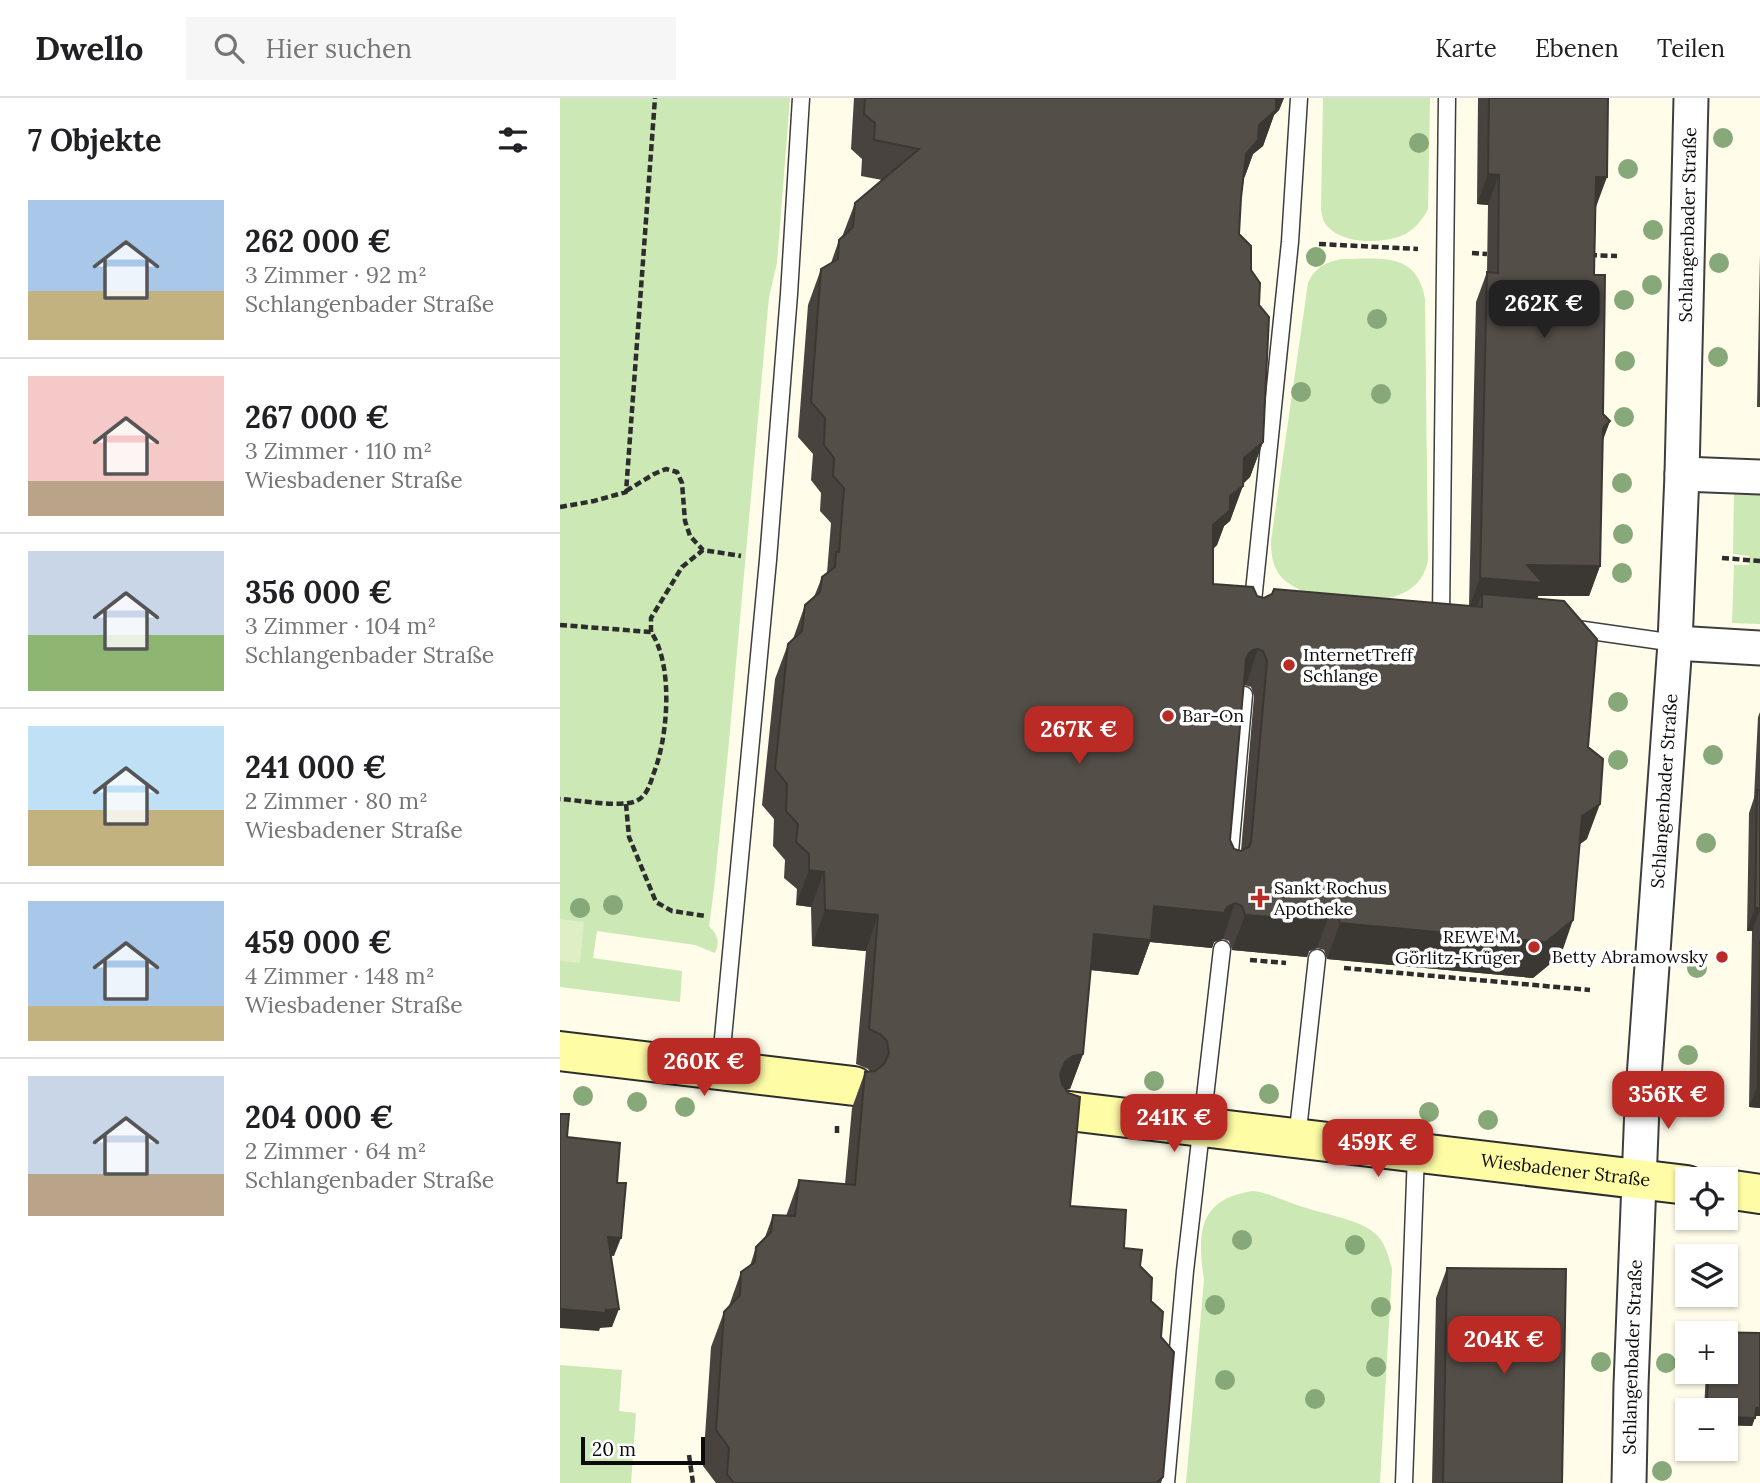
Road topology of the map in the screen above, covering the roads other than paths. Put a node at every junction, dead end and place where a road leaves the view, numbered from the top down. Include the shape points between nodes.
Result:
1 (801, 98) edge
2 (1299, 98) edge
3 (1447, 98) edge
4 (1691, 98) edge
5 (1682, 474) junction
6 (1760, 477) edge
7 (1441, 617) edge
8 (1251, 623) edge
9 (1550, 626) edge
10 (1675, 643) junction
11 (1760, 648) edge
12 (1244, 695) edge
13 (1228, 876) edge
14 (1221, 953) edge
15 (1316, 962) edge
16 (560, 1051) edge
17 (720, 1070) junction
18 (854, 1086) dead end
19 (1069, 1111) edge
20 (1201, 1127) junction
21 (1297, 1139) junction
22 (1416, 1153) junction
23 (1638, 1180) junction
24 (1675, 1184) edge
25 (1738, 1191) edge
26 (1760, 1194) edge
27 (1166, 1483) edge
28 (1404, 1483) edge
29 (1629, 1483) edge

1 - 17 lane via 768,560
2 - 8 lane via 1260,601
3 - 7 lane
4 - 5 street, Schlangenbader Straße
5 - 6 street
5 - 10 street, Schlangenbader Straße
9 - 10 lane
10 - 11 street
10 - 23 street, Schlangenbader Straße
12 - 13 lane
14 - 20 lane
15 - 21 lane
16 - 17 street
17 - 18 street
19 - 20 street, Wiesbadener Straße
20 - 21 street, Wiesbadener Straße
20 - 27 lane
21 - 22 street, Wiesbadener Straße
22 - 23 street, Wiesbadener Straße
22 - 28 lane
23 - 24 street, Wiesbadener Straße
23 - 29 street, Schlangenbader Straße
25 - 26 street

